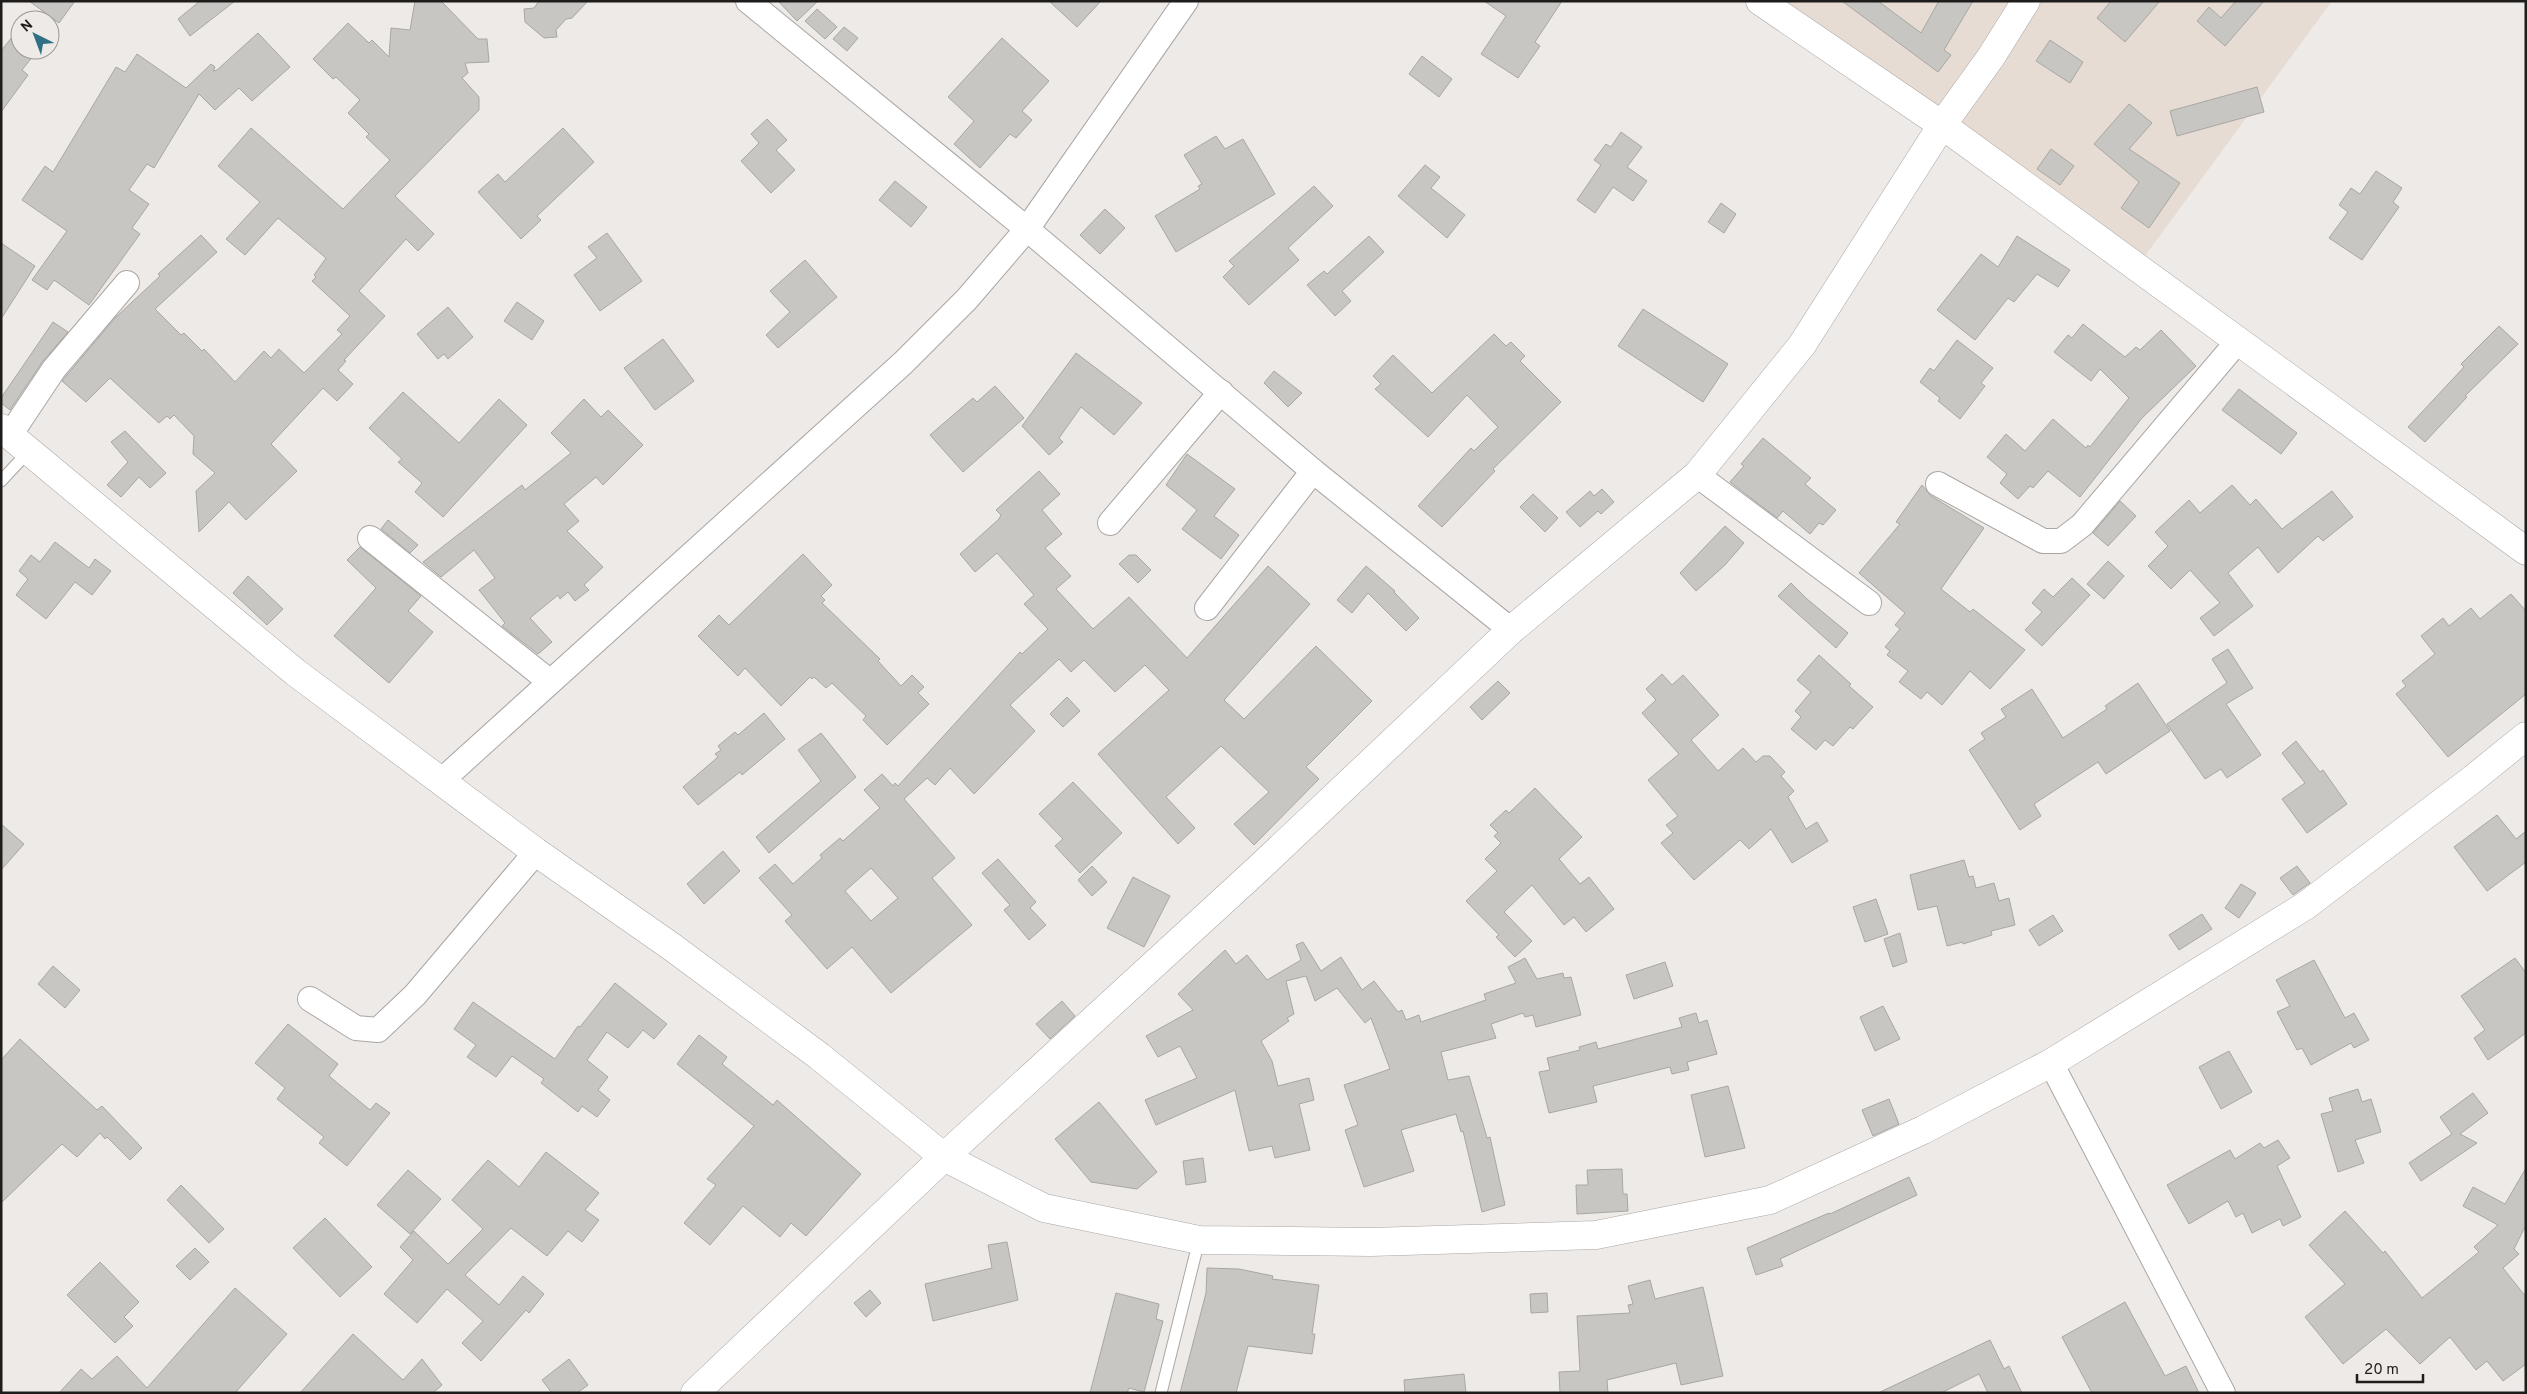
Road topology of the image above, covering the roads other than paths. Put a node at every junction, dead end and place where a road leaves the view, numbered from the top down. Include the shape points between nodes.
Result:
1 (748, 1) edge
2 (1186, 1) edge
3 (1760, 1) edge
4 (2026, 1) edge
5 (1942, 125) junction
6 (1027, 228) junction
7 (128, 283) dead end
8 (2238, 341) junction
9 (1221, 392) junction
10 (14, 438) edge
11 (1313, 471) junction
12 (1697, 475) junction
13 (1, 481) edge
14 (1938, 484) dead end
15 (1110, 523) dead end
16 (370, 538) dead end
17 (2526, 551) edge
18 (1869, 602) dead end
19 (1207, 608) dead end
20 (1511, 630) junction
21 (549, 682) junction
22 (2526, 736) edge
23 (441, 781) junction
24 (536, 852) junction
25 (310, 999) dead end
26 (2051, 1063) junction
27 (944, 1157) junction
28 (1198, 1240) junction
29 (695, 1393) edge
30 (1161, 1393) edge
31 (2222, 1393) edge

1 - 6 street
2 - 6 street
3 - 5 street
4 - 5 street
5 - 8 street
5 - 12 street via 1802,345
6 - 9 street
6 - 21 street via 967,299 903,362
7 - 10 street via 54,369
8 - 14 street via 2082,525 2061,541 2043,541
8 - 17 street
9 - 11 street
9 - 15 street
10 - 13 lane
10 - 23 street via 295,672
11 - 19 street
11 - 20 street
12 - 18 street
12 - 20 street
16 - 21 street
20 - 27 street via 1259,868
21 - 23 street
22 - 26 street via 2305,906
23 - 24 street
24 - 25 street via 415,995 378,1030 356,1028
24 - 27 street via 819,1056
26 - 28 street via 1923,1130 1770,1200 1596,1235 1381,1242
26 - 31 street
27 - 28 street via 1044,1208
27 - 29 street
28 - 30 lane

